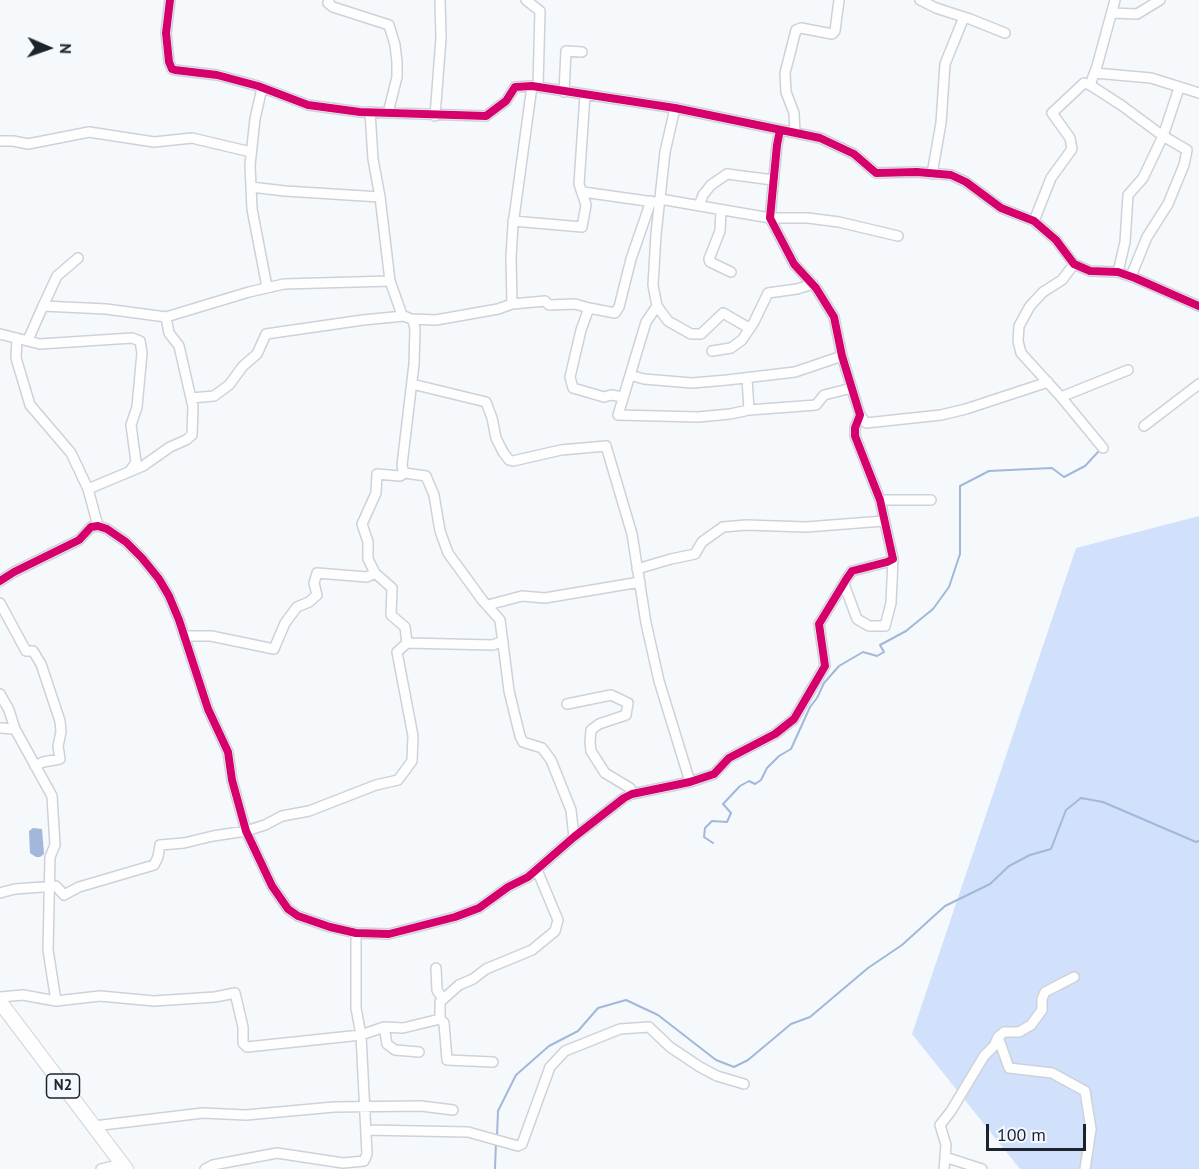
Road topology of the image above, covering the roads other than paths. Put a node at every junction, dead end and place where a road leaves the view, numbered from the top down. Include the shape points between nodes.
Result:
1 (170, 0) edge
2 (329, 0) edge
3 (440, 0) edge
4 (446, 0) edge
5 (526, 0) edge
6 (839, 0) edge
7 (920, 0) edge
8 (1115, 0) edge
9 (1160, 0) edge
10 (1112, 13) junction
11 (964, 17) junction
12 (1005, 33) dead end
13 (582, 52) dead end
14 (1095, 73) junction
15 (1090, 85) junction
16 (535, 87) junction
17 (262, 88) junction
18 (1179, 88) junction
19 (564, 92) junction
20 (1199, 93) edge
21 (585, 95) junction
22 (675, 108) junction
23 (370, 112) junction
24 (388, 113) junction
25 (435, 116) junction
26 (780, 130) junction
27 (795, 133) junction
28 (1163, 136) junction
29 (0, 141) edge
30 (251, 152) junction
31 (932, 174) junction
32 (773, 180) junction
33 (251, 187) junction
34 (583, 192) junction
35 (380, 197) junction
36 (657, 201) junction
37 (699, 206) junction
38 (721, 210) junction
39 (770, 218) junction
40 (513, 220) junction
41 (1034, 221) junction
42 (898, 236) dead end
43 (78, 258) dead end
44 (1074, 264) junction
45 (731, 272) dead end
46 (1118, 272) junction
47 (1131, 276) junction
48 (390, 281) junction
49 (813, 284) junction
50 (267, 288) junction
51 (512, 304) junction
52 (43, 306) junction
53 (657, 306) junction
54 (1199, 306) edge
55 (590, 308) junction
56 (166, 317) junction
57 (407, 317) junction
58 (749, 328) junction
59 (0, 334) edge
60 (17, 338) junction
61 (28, 340) junction
62 (712, 351) dead end
63 (842, 356) junction
64 (1128, 370) dead end
65 (630, 375) junction
66 (747, 378) junction
67 (1047, 381) junction
68 (412, 384) junction
69 (1199, 384) edge
70 (852, 388) junction
71 (623, 397) junction
72 (1061, 397) junction
73 (191, 398) junction
74 (749, 410) junction
75 (860, 415) junction
76 (1144, 426) dead end
77 (1103, 448) dead end
78 (130, 471) junction
79 (405, 472) junction
80 (88, 489) junction
81 (880, 500) junction
82 (931, 500) dead end
83 (884, 521) junction
84 (99, 526) junction
85 (893, 559) junction
86 (638, 569) junction
87 (375, 573) junction
88 (0, 581) edge
89 (640, 582) junction
90 (844, 584) junction
91 (0, 603) edge
92 (488, 605) junction
93 (184, 636) junction
94 (503, 641) junction
95 (407, 643) junction
96 (0, 694) edge
97 (567, 704) dead end
98 (0, 728) edge
99 (15, 729) junction
100 (35, 766) junction
101 (690, 782) junction
102 (632, 794) junction
103 (246, 831) junction
104 (574, 837) junction
105 (537, 870) junction
106 (49, 887) junction
107 (0, 893) edge
108 (356, 933) junction
109 (436, 968) dead end
110 (1074, 976) dead end
111 (0, 997) edge
112 (442, 998) junction
113 (56, 1000) junction
114 (0, 1002) edge
115 (440, 1019) junction
116 (384, 1027) junction
117 (360, 1035) junction
118 (998, 1036) junction
119 (419, 1052) dead end
120 (492, 1062) dead end
121 (744, 1083) dead end
122 (363, 1106) junction
123 (453, 1110) dead end
124 (94, 1126) junction
125 (366, 1130) junction
126 (945, 1157) junction
127 (124, 1166) edge
128 (101, 1169) edge
129 (205, 1169) edge
130 (944, 1169) edge
131 (982, 1169) edge
132 (1085, 1169) edge

1 - 17 street via 166,33 172,69 217,75
2 - 24 street via 333,7 388,25 397,69
3 - 4 street
3 - 25 street
5 - 16 street via 540,11
6 - 27 street via 835,32 796,30 785,73
7 - 11 street
8 - 10 street
9 - 10 street via 1137,14
10 - 14 street
11 - 12 street
11 - 31 street via 945,64
13 - 19 street via 566,51
14 - 15 street
14 - 18 street via 1151,78
15 - 28 street
15 - 41 street via 1084,83 1052,113 1070,138 1072,149 1051,178
16 - 19 street
16 - 25 street via 515,87 506,101 486,116
16 - 40 street
17 - 23 street via 308,105
17 - 30 street
18 - 20 street
18 - 28 street
19 - 21 street
21 - 22 street
21 - 34 street via 579,184
22 - 26 street
22 - 36 street
23 - 24 street
23 - 35 street
24 - 25 street
26 - 27 street
26 - 32 street
27 - 31 street via 820,138 854,154 876,173
28 - 46 street via 1143,178 1128,195 1125,242
28 - 47 street via 1187,150 1184,165
29 - 30 street via 28,144 89,132 154,142 192,138
30 - 33 street
31 - 41 street via 951,175 1000,208
32 - 37 street via 727,174 711,185
32 - 39 street
33 - 35 street
33 - 50 street
34 - 36 street
34 - 40 street via 586,205 582,227
35 - 48 street
36 - 37 street
36 - 53 street via 653,285
36 - 55 street via 631,259 619,307 615,313
37 - 38 street
38 - 39 street
38 - 45 street via 720,231 709,259
39 - 42 street via 808,218
39 - 49 street via 794,264
40 - 51 street
41 - 44 street via 1056,240
43 - 52 street via 57,276
44 - 46 street via 1090,271
44 - 67 street via 1062,280 1030,306 1019,326 1022,353
46 - 47 street
47 - 54 street
48 - 50 street via 284,284
48 - 57 street
49 - 58 street via 768,293
49 - 63 street via 834,317
50 - 56 street
51 - 55 street via 545,301 549,305
51 - 57 street via 436,320
52 - 56 street
52 - 61 street
53 - 58 street via 668,321 691,334 701,334 723,313
53 - 65 street via 645,322
55 - 71 street via 581,330 571,384 589,394
56 - 73 street via 169,333 179,346
57 - 68 street via 415,329
57 - 73 street via 266,334 257,354 229,385 214,396
58 - 62 street via 732,348
59 - 60 street
60 - 61 street
60 - 80 street via 16,358 30,405 70,453
61 - 78 street via 40,344 132,338 140,341 137,407 132,425 136,462
63 - 66 street via 795,372
63 - 70 street
64 - 72 street
65 - 66 street via 692,383
65 - 71 street
66 - 74 street
67 - 72 street
67 - 75 street via 941,415 866,423
68 - 79 street via 402,465
68 - 86 street via 486,402 496,438 509,460 606,446 632,534
69 - 76 street
70 - 74 street via 824,395 816,405
70 - 75 street
71 - 74 street via 618,415 698,417
72 - 77 street
73 - 78 street via 192,435
75 - 81 street via 855,436
78 - 80 street
79 - 87 street via 400,476 377,474 376,493 362,524 368,559
79 - 92 street via 426,476 448,553
80 - 84 street
81 - 82 street
81 - 83 street
83 - 85 street
83 - 86 street via 806,527 723,527 702,542 695,554
84 - 88 street via 91,527 79,540
84 - 93 street via 126,542 159,579
85 - 90 street via 852,570
85 - 90 street via 891,603 885,626 869,626 857,619
86 - 89 street
87 - 93 street via 317,573 317,595 297,607 274,649 212,636
87 - 95 street via 392,588 391,615 405,627
89 - 92 street via 545,598 522,596
89 - 101 street via 659,681
90 - 101 street via 819,624 825,666 794,719 775,734 729,758 714,774
91 - 100 street via 26,651 33,651 41,664 60,721 60,759
92 - 94 street via 500,620
93 - 103 street via 208,709 228,752
94 - 95 street via 493,645
94 - 104 street via 520,736 547,754 571,810
95 - 103 street via 397,652 413,736 412,761 398,780
96 - 99 street
97 - 102 street via 611,695 628,702 626,715 591,730 590,742 591,751 605,773 630,788
98 - 99 street
99 - 100 street
100 - 106 street via 52,796 55,845 50,857
101 - 102 street
102 - 104 street
103 - 106 street via 160,845 154,865 64,895 56,886
103 - 108 street via 272,886 288,909 298,916
104 - 105 street
105 - 108 street via 479,908 455,917 389,934
105 - 112 street via 558,920 555,931 532,950 486,969
106 - 107 street
106 - 113 street via 48,950
108 - 117 street
109 - 112 street via 437,990
110 - 118 street via 1045,992 1042,1010 1031,1025
111 - 113 street via 23,995
112 - 115 street
113 - 117 street via 100,996 154,1001 215,998 235,993 243,1043 247,1047
114 - 124 highway, N2
115 - 116 street via 403,1028
115 - 120 street via 444,1023 447,1060
116 - 117 street
116 - 119 street via 387,1044 395,1050
117 - 122 street
118 - 126 street via 940,1125
118 - 132 street via 1009,1068 1052,1073 1085,1091 1091,1129
121 - 125 street via 700,1067 649,1027 620,1029 565,1051 550,1067 518,1146 468,1132
122 - 123 street
122 - 124 street via 246,1115 203,1113
122 - 125 street
124 - 127 highway, N2
125 - 129 street via 368,1154 364,1161 344,1163 277,1153
126 - 130 street
126 - 131 street
127 - 128 street

